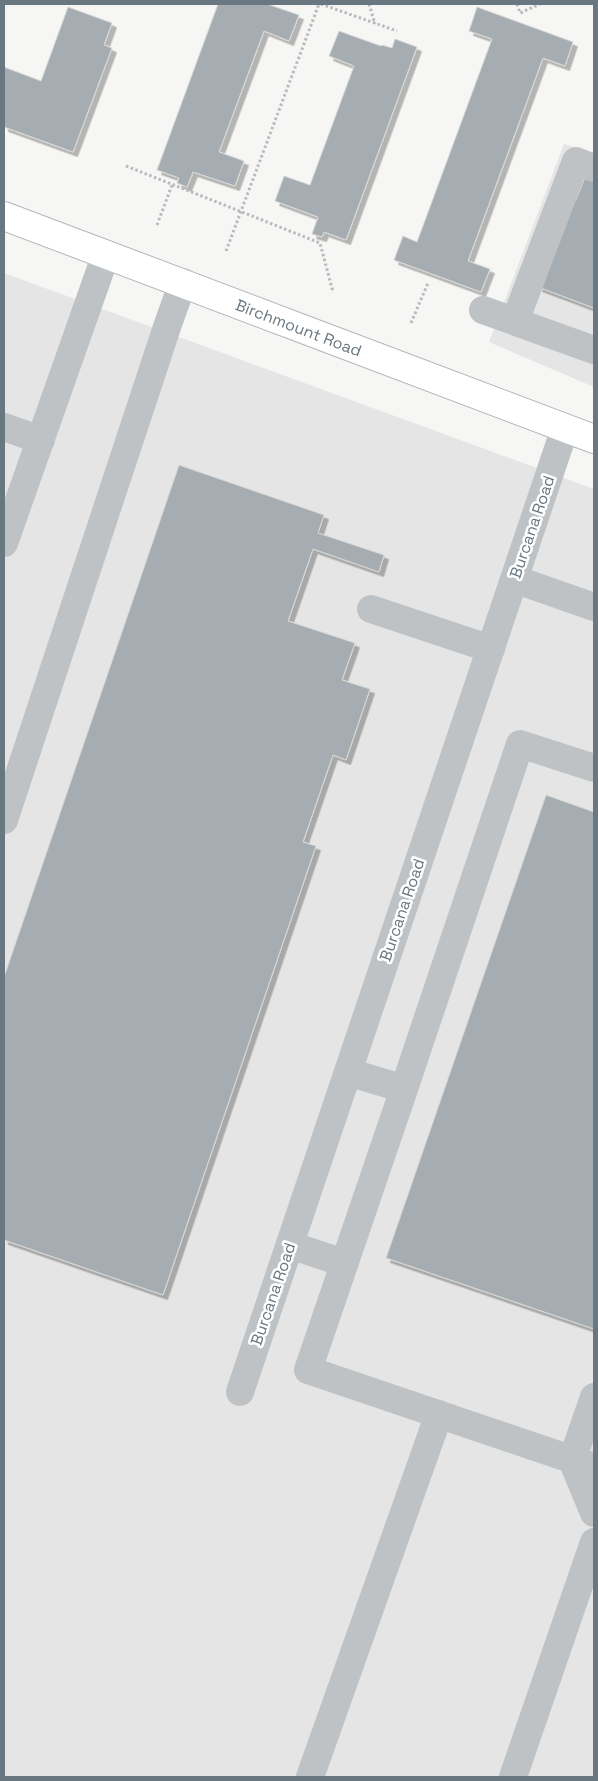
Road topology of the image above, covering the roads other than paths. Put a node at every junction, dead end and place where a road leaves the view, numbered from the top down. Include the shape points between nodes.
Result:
1 (594, 168) edge
2 (4, 216) edge
3 (106, 254) junction
4 (184, 282) junction
5 (483, 310) dead end
6 (515, 321) junction
7 (594, 350) edge
8 (4, 428) edge
9 (565, 428) junction
10 (594, 439) edge
11 (41, 440) junction
12 (4, 543) edge
13 (514, 579) junction
14 (594, 607) edge
15 (371, 608) dead end
16 (491, 649) junction
17 (594, 768) edge
18 (4, 820) edge
19 (348, 1072) junction
20 (404, 1090) junction
21 (290, 1245) junction
22 (344, 1263) junction
23 (240, 1392) dead end
24 (594, 1397) edge
25 (439, 1414) junction
26 (583, 1464) edge
27 (594, 1513) edge
28 (594, 1542) edge
29 (310, 1777) edge
30 (513, 1777) edge

1 - 6 street via 576,161
2 - 3 main road, Birchmount Road
3 - 4 main road, Birchmount Road
3 - 11 street
4 - 9 main road, Birchmount Road
4 - 18 street
5 - 6 street
6 - 7 street
8 - 11 street
9 - 10 main road, Birchmount Road
9 - 13 street, Burcana Road
11 - 12 street
13 - 14 street
13 - 16 street, Burcana Road
15 - 16 street
16 - 19 street, Burcana Road
17 - 20 street via 520,744
19 - 20 street
19 - 21 street, Burcana Road
20 - 22 street
21 - 22 street
21 - 23 street, Burcana Road
22 - 25 street via 308,1370
24 - 26 street
25 - 26 street
25 - 29 street
26 - 27 street
28 - 30 street

